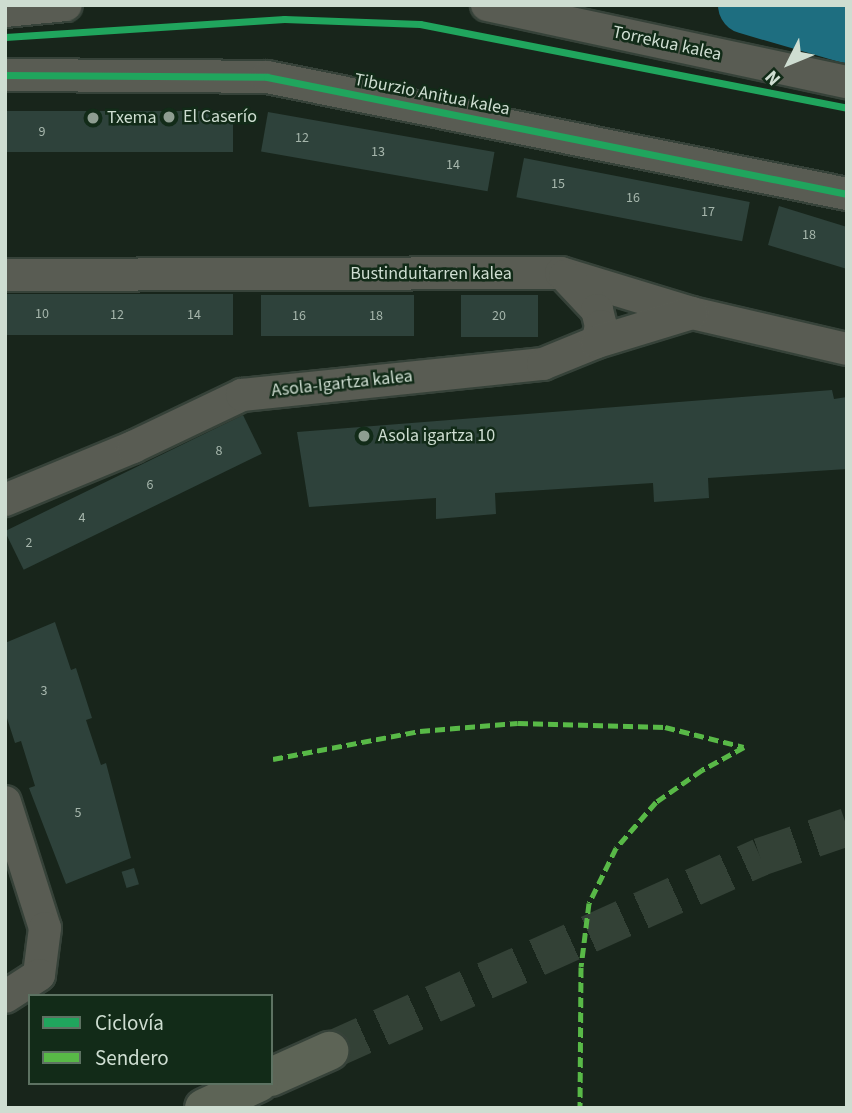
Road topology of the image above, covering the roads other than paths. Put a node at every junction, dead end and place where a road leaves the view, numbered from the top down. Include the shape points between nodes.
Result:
1 (66, 5) edge
2 (487, 5) edge
3 (5, 11) edge
4 (5, 75) edge
5 (847, 82) edge
6 (847, 194) edge
7 (561, 273) junction
8 (5, 275) edge
9 (692, 313) junction
10 (597, 342) junction
11 (847, 349) edge
12 (5, 500) edge
13 (5, 802) edge
14 (5, 998) edge
15 (330, 1051) tunnel mouth
16 (273, 1076) edge
17 (254, 1085) edge
18 (204, 1108) edge

1 - 3 street
2 - 5 street, Torrekua kalea
4 - 6 street, Tiburzio Anitua kalea via 268,77
7 - 8 street, Bustinduitarren kalea
7 - 9 street, Bustinduitarren kalea
7 - 10 street via 597,310 601,326
9 - 10 street, Asola-Igartza kalea
9 - 11 street, Bustinduitarren kalea
10 - 12 street, Asola-Igartza kalea via 543,364 242,395
13 - 14 street via 45,928 39,975
15 - 16 highway
17 - 18 highway

